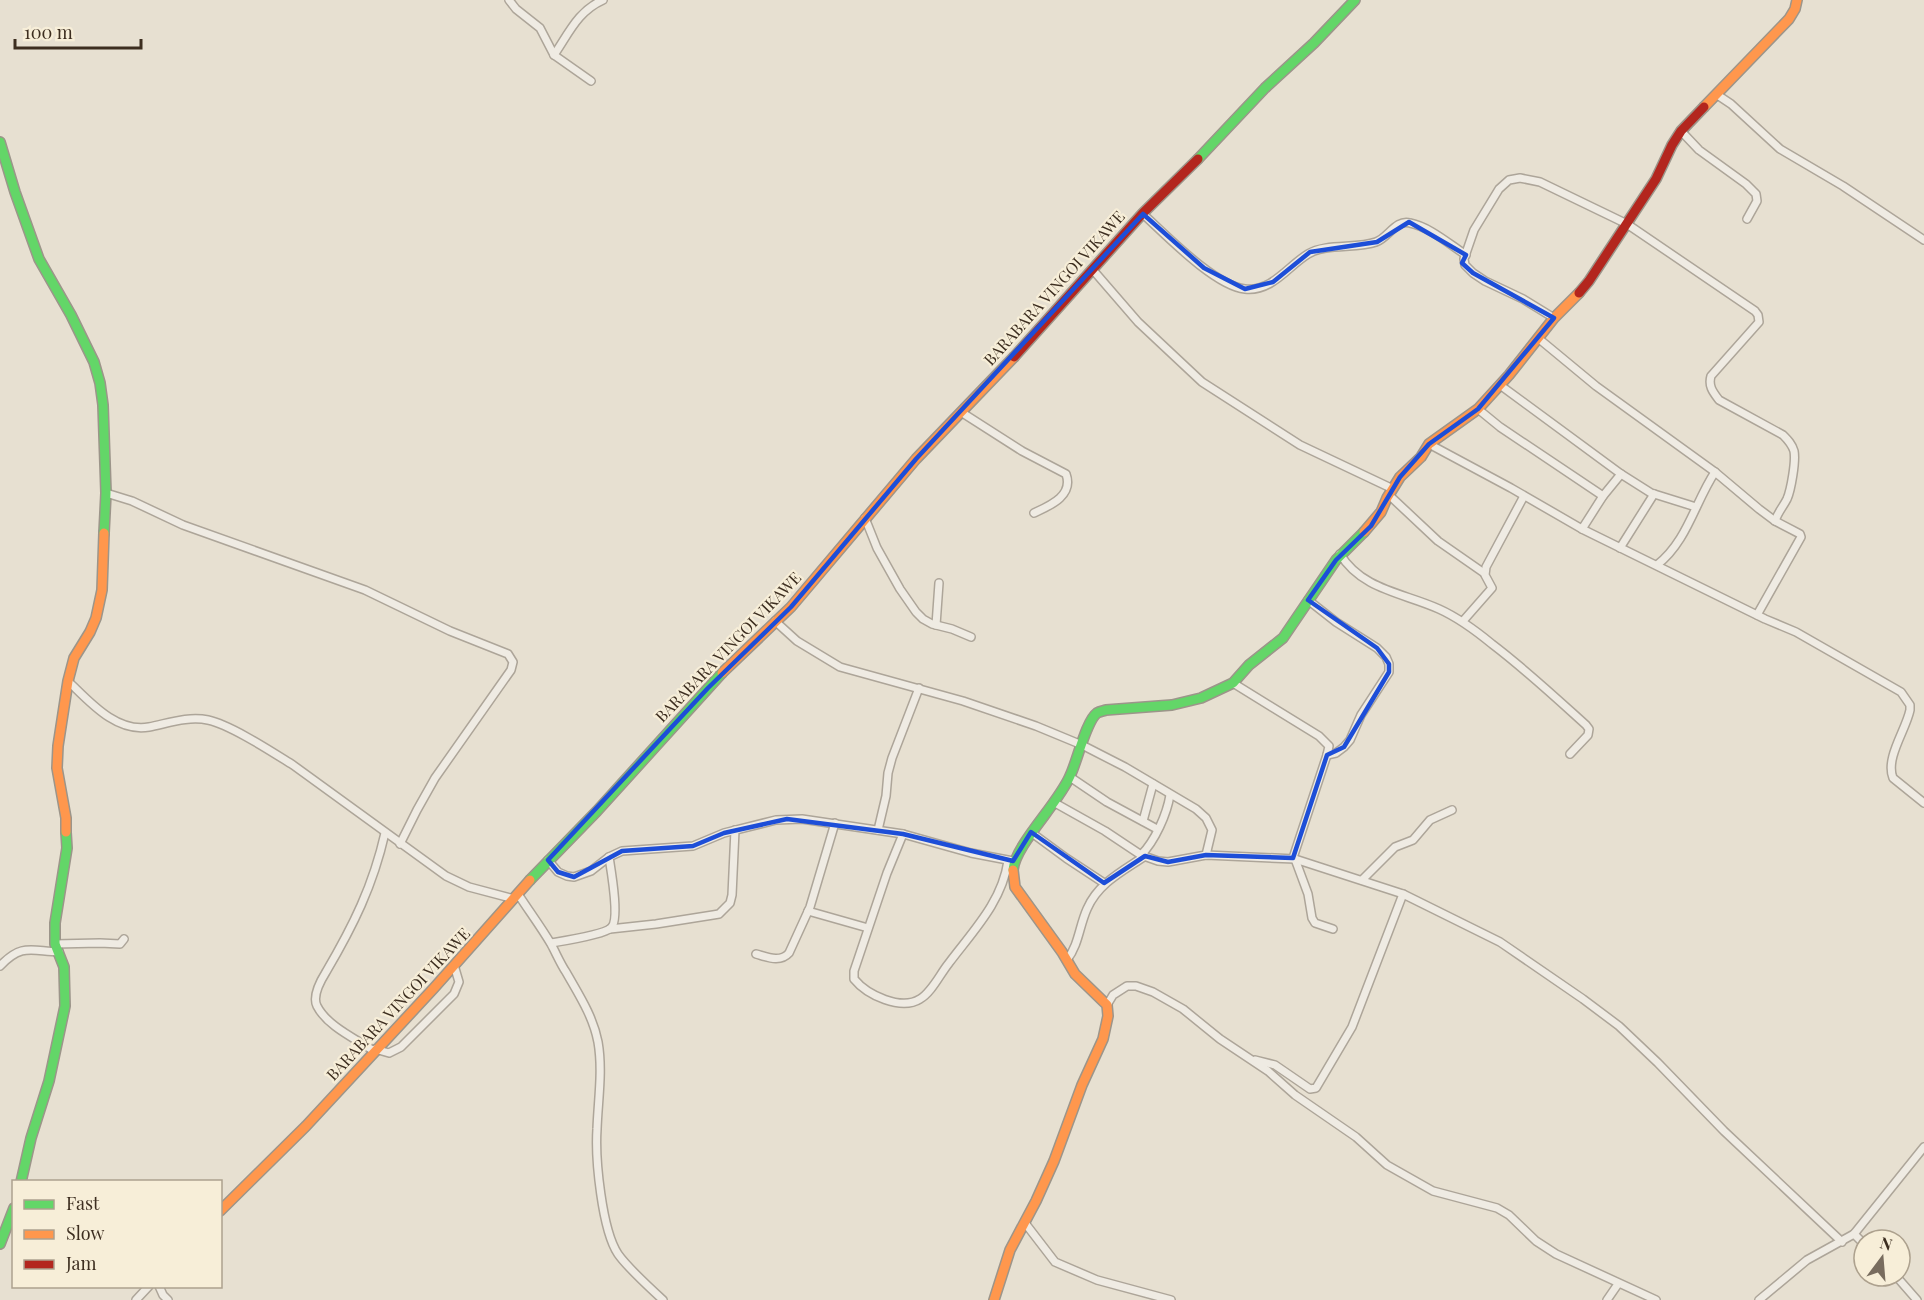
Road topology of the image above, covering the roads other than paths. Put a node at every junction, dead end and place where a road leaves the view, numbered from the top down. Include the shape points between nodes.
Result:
1 (509, 0) edge
2 (603, 0) edge
3 (1355, 0) edge
4 (1797, 0) edge
5 (554, 56) junction
6 (591, 81) dead end
7 (1716, 94) junction
8 (1681, 131) junction
9 (0, 142) edge
10 (1143, 214) junction
11 (1747, 219) dead end
12 (1628, 224) junction
13 (1924, 240) edge
14 (1466, 255) junction
15 (1093, 270) junction
16 (1554, 318) junction
17 (1538, 338) junction
18 (1500, 385) junction
19 (1478, 410) junction
20 (961, 412) junction
21 (1429, 444) junction
22 (1715, 472) junction
23 (1621, 474) junction
24 (1391, 492) junction
25 (106, 493) junction
26 (1654, 494) junction
27 (1524, 496) junction
28 (1603, 496) junction
29 (1696, 507) junction
30 (1034, 513) dead end
31 (865, 518) junction
32 (1775, 521) junction
33 (1582, 529) junction
34 (1620, 548) junction
35 (1340, 554) junction
36 (1657, 565) junction
37 (1484, 573) junction
38 (939, 583) dead end
39 (1308, 600) junction
40 (1757, 615) junction
41 (775, 621) junction
42 (1463, 621) junction
43 (936, 625) junction
44 (971, 638) dead end
45 (68, 681) junction
46 (1233, 683) junction
47 (920, 688) junction
48 (1082, 745) junction
49 (1570, 754) dead end
50 (1327, 755) junction
51 (1070, 777) junction
52 (1153, 784) junction
53 (1170, 795) junction
54 (1055, 803) junction
55 (1924, 803) edge
56 (1452, 810) dead end
57 (1143, 821) junction
58 (835, 823) junction
59 (1157, 829) junction
60 (735, 830) junction
61 (878, 830) junction
62 (386, 833) junction
63 (1032, 833) junction
64 (903, 834) junction
65 (400, 844) junction
66 (1143, 855) junction
67 (1206, 855) junction
68 (609, 857) junction
69 (1294, 859) junction
70 (548, 860) junction
71 (1010, 861) junction
72 (1362, 880) junction
73 (1104, 883) junction
74 (1403, 894) junction
75 (516, 896) junction
76 (808, 911) junction
77 (868, 928) junction
78 (610, 929) junction
79 (1333, 929) dead end
80 (124, 939) dead end
81 (551, 943) junction
82 (57, 948) junction
83 (756, 954) dead end
84 (1067, 960) junction
85 (454, 965) junction
86 (0, 966) edge
87 (1107, 1005) junction
88 (375, 1050) junction
89 (1253, 1060) junction
90 (1924, 1147) edge
91 (22, 1180) edge
92 (222, 1209) edge
93 (12, 1213) edge
94 (1025, 1223) junction
95 (1859, 1228) edge
96 (1852, 1235) edge
97 (1842, 1242) junction
98 (0, 1244) edge
99 (1618, 1284) junction
100 (148, 1288) edge
101 (1906, 1288) edge
102 (136, 1300) edge
103 (663, 1300) edge
104 (994, 1300) edge
105 (1171, 1300) edge
106 (1607, 1300) edge
107 (1656, 1300) edge
108 (1759, 1300) edge
109 (1917, 1300) edge

1 - 5 street via 540,28
2 - 5 street via 583,12
3 - 10 street, BARABARA VINGOI VIKAWE
4 - 7 street via 1790,19
5 - 6 street
7 - 8 street
7 - 13 street via 1780,149
8 - 11 street via 1756,194 1757,201
8 - 12 street
9 - 25 street via 39,259 94,362 103,405
10 - 14 street via 1204,268 1234,287 1245,289 1273,282 1310,252 1377,242 1403,222 1422,227
10 - 15 street, BARABARA VINGOI VIKAWE
12 - 14 street via 1540,182 1509,180 1499,189 1474,230
12 - 16 street via 1589,281
12 - 32 street via 1758,315 1759,322 1711,376 1710,383 1719,399 1783,435 1791,444 1794,455 1789,494
14 - 16 street via 1465,265 1473,273
15 - 20 street, BARABARA VINGOI VIKAWE
15 - 24 street via 1138,321 1202,382 1300,445
16 - 17 street
17 - 18 street
17 - 22 street via 1596,386
18 - 19 street
18 - 23 street
19 - 21 street
19 - 28 street
20 - 30 street via 1066,474 1068,483 1062,497
20 - 31 street, BARABARA VINGOI VIKAWE
21 - 24 street
21 - 27 street
22 - 29 street
22 - 32 street
23 - 26 street
23 - 28 street
24 - 35 street via 1371,526
24 - 37 street via 1438,541
25 - 45 street via 99,605 90,632 74,658
25 - 65 street via 365,590 511,657 511,670 435,778
26 - 29 street
26 - 34 street
27 - 33 street
27 - 37 street
28 - 33 street
29 - 36 street via 1674,550
31 - 41 street, BARABARA VINGOI VIKAWE
31 - 43 street via 900,589 923,619
32 - 40 street via 1801,537
33 - 34 street
34 - 36 street
35 - 39 street
35 - 42 street via 1365,579
36 - 40 street
37 - 42 street via 1492,588
38 - 43 street
39 - 46 street via 1283,638
39 - 50 street via 1377,648 1389,664 1389,672 1350,740 1336,753
40 - 55 street via 1796,632 1900,692 1910,710 1891,772 1893,778
41 - 47 street via 797,641 840,667
41 - 70 street, BARABARA VINGOI VIKAWE via 708,687
42 - 49 street via 1586,725 1588,735
43 - 44 street
45 - 62 street via 125,726 147,727 197,719 226,727 293,765
45 - 82 street via 57,757 67,848 57,899
46 - 48 street via 1201,699 1097,713 1085,731
46 - 50 street via 1319,736 1329,746
47 - 48 street via 999,712
47 - 61 street via 892,758
48 - 51 street
48 - 52 street
50 - 69 street
51 - 54 street
51 - 57 street
52 - 53 street
52 - 57 street
53 - 59 street
53 - 67 street via 1206,818 1212,835
54 - 63 street
54 - 66 street
56 - 72 street via 1430,820 1413,840 1395,848
57 - 59 street
58 - 60 street via 787,819
58 - 61 street
58 - 76 street
59 - 66 street
60 - 68 street via 693,846 622,851
60 - 78 street via 732,895 719,914
61 - 64 street
62 - 65 street
62 - 88 street via 372,883 315,999 327,1018
63 - 71 street
63 - 73 street
64 - 71 street
64 - 77 street
65 - 75 street via 469,887
66 - 67 street via 1168,862
66 - 73 street
67 - 69 street
68 - 70 street via 591,871 574,877 558,872
68 - 78 street via 615,920
69 - 72 street
69 - 79 street via 1308,894 1312,918 1315,923
70 - 75 street, BARABARA VINGOI VIKAWE
71 - 77 street via 1006,876 978,926 921,999 899,1003 885,999 868,992 854,979
71 - 84 street via 1015,887
72 - 74 street
73 - 84 street via 1088,906 1076,946
74 - 89 street via 1352,1027 1316,1088 1310,1089 1275,1065
74 - 97 street via 1500,942 1619,1026
75 - 81 street
75 - 85 street, BARABARA VINGOI VIKAWE
76 - 77 street
76 - 83 street via 786,957
78 - 81 street
80 - 82 street via 117,945
81 - 103 street via 582,999 598,1044 598,1176 613,1243 628,1266
82 - 86 street via 24,949
82 - 91 street via 64,967 63,1021
84 - 87 street via 1075,974
85 - 88 street, BARABARA VINGOI VIKAWE
85 - 88 street via 459,982 454,994 401,1047 389,1053
87 - 89 street via 1113,995 1127,986 1153,992
87 - 94 street via 1103,1040
88 - 92 street, BARABARA VINGOI VIKAWE
89 - 99 street via 1387,1165 1433,1191 1497,1208 1550,1250
90 - 95 street
93 - 98 street
94 - 104 street via 1010,1250
94 - 105 street via 1056,1262 1097,1280
96 - 97 street
97 - 108 street via 1807,1260
99 - 106 street
99 - 107 street
100 - 102 street
101 - 109 street

